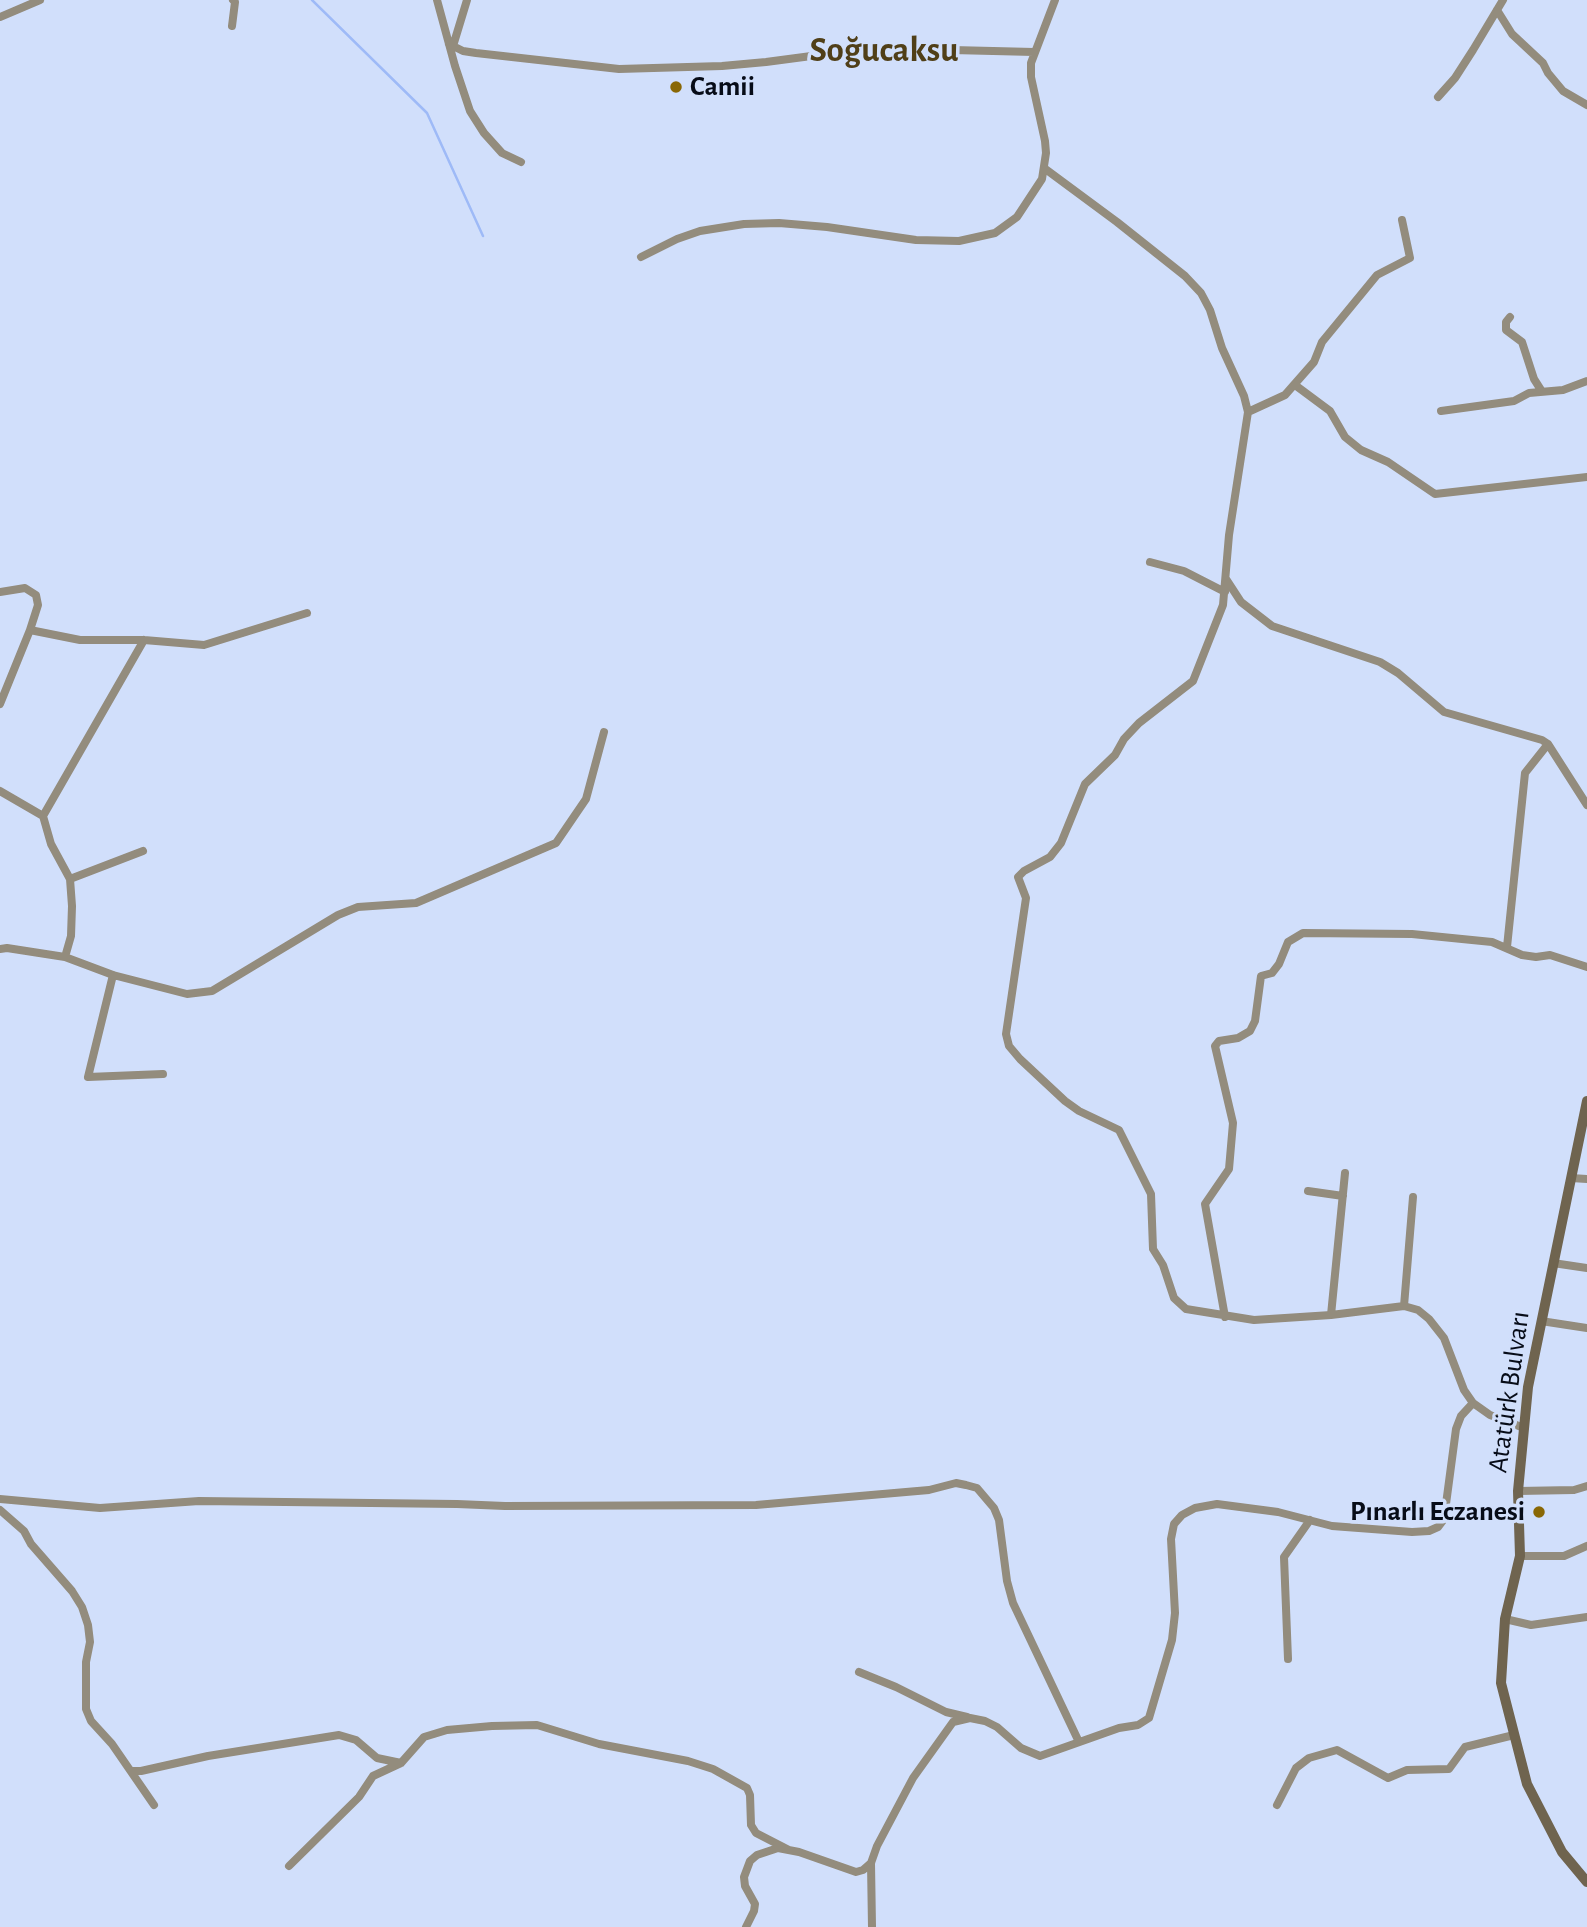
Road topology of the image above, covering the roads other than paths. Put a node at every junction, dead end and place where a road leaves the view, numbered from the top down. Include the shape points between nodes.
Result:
1 (40, 0) edge
2 (233, 0) edge
3 (437, 0) edge
4 (467, 0) edge
5 (1055, 0) edge
6 (1503, 0) edge
7 (1497, 10) junction
8 (0, 17) edge
9 (232, 26) dead end
10 (451, 45) junction
11 (1034, 52) junction
12 (1438, 97) dead end
13 (1587, 105) edge
14 (521, 162) dead end
15 (1044, 167) junction
16 (1402, 220) dead end
17 (641, 257) dead end
18 (1510, 317) dead end
19 (1587, 381) edge
20 (1295, 384) junction
21 (1541, 390) junction
22 (1441, 411) dead end
23 (1248, 412) junction
24 (1587, 477) edge
25 (1150, 562) dead end
26 (1226, 579) junction
27 (0, 592) edge
28 (1224, 592) junction
29 (307, 613) dead end
30 (30, 630) junction
31 (144, 640) junction
32 (0, 704) edge
33 (604, 732) dead end
34 (1548, 744) junction
35 (0, 791) edge
36 (1587, 805) edge
37 (43, 816) junction
38 (143, 852) dead end
39 (70, 879) junction
40 (1507, 947) junction
41 (0, 949) edge
42 (65, 957) junction
43 (1587, 967) edge
44 (113, 975) junction
45 (163, 1074) dead end
46 (1587, 1101) edge
47 (1584, 1126) edge
48 (1345, 1172) dead end
49 (1571, 1178) junction
50 (1587, 1179) edge
51 (1308, 1191) dead end
52 (1343, 1195) junction
53 (1413, 1197) dead end
54 (1553, 1263) junction
55 (1587, 1268) edge
56 (1404, 1307) junction
57 (1331, 1315) junction
58 (1224, 1317) junction
59 (1541, 1321) junction
60 (1587, 1328) edge
61 (1473, 1403) junction
62 (1524, 1428) junction
63 (1587, 1486) edge
64 (1518, 1491) junction
65 (0, 1499) edge
66 (0, 1510) edge
67 (1310, 1520) junction
68 (1587, 1546) edge
69 (1520, 1556) junction
70 (1587, 1617) edge
71 (1505, 1619) junction
72 (1288, 1659) dead end
73 (859, 1672) dead end
74 (970, 1718) junction
75 (1514, 1735) junction
76 (1079, 1742) junction
77 (401, 1763) junction
78 (131, 1771) junction
79 (154, 1805) dead end
80 (1277, 1805) dead end
81 (789, 1850) junction
82 (871, 1863) junction
83 (289, 1866) dead end
84 (1587, 1882) edge
85 (746, 1927) edge
86 (872, 1927) edge

1 - 8 street
2 - 9 street
3 - 10 street
4 - 10 street
5 - 11 street
6 - 7 street
7 - 12 street
7 - 13 street via 1563,91
10 - 11 street via 477,53 620,69 677,69 834,53 897,59 952,50
10 - 14 street via 471,111 484,133 502,153
11 - 15 street via 1031,76 1045,141
15 - 17 street via 1042,179 1017,217 995,233 979,237 916,240 827,227 744,224 691,234
15 - 23 street via 1202,293
16 - 20 street via 1410,258 1377,275 1322,342 1314,362
18 - 21 street via 1506,330 1522,342
19 - 21 street via 1563,390
20 - 23 street via 1285,396
20 - 24 street via 1330,411 1345,436 1361,450 1388,461 1435,494
21 - 22 street via 1514,401
23 - 26 street
25 - 28 street via 1184,571
26 - 28 street
26 - 34 street via 1241,602 1272,626 1380,662 1444,712
27 - 30 street via 25,588 36,595 38,605
28 - 58 street via 1193,681 1132,731 1085,785 1061,843 1049,857 1018,877 1026,898 1006,1034 1020,1059 1065,1101 1119,1130 1151,1194 1153,1249 1174,1298 1186,1309
29 - 31 street via 204,645
30 - 31 street via 80,640
30 - 32 street
31 - 37 street
33 - 44 street via 586,799 556,842 416,903 358,907 338,915 212,991 187,994
34 - 36 street
34 - 40 street via 1525,772
35 - 37 street
37 - 39 street via 51,844
38 - 39 street
39 - 42 street via 71,936
40 - 43 street via 1522,955 1550,955
40 - 58 street via 1412,934 1303,933 1287,942 1279,964 1272,973 1261,976 1250,1031 1214,1046 1233,1123 1229,1168 1205,1204
41 - 42 street
42 - 44 street
44 - 45 street via 88,1077
46 - 47 street, Atatürk Bulvarı
47 - 49 street, Atatürk Bulvarı
48 - 52 street
49 - 50 street
49 - 54 street, Atatürk Bulvarı
51 - 52 street
52 - 57 street
53 - 56 street
54 - 55 street
54 - 59 street, Atatürk Bulvarı
56 - 57 street
56 - 61 street via 1418,1310 1444,1338
57 - 58 street via 1254,1320
59 - 60 street
59 - 62 street, Atatürk Bulvarı
61 - 62 street
61 - 67 street via 1456,1429 1444,1519 1438,1527 1412,1532 1332,1527
62 - 64 street, Atatürk Bulvarı
63 - 64 street
64 - 69 street, Atatürk Bulvarı
65 - 76 street via 100,1508 200,1501 756,1505 967,1485 985,1495 995,1508 1013,1603
66 - 78 street via 24,1531 82,1607 90,1642 86,1709
67 - 72 street via 1284,1557
67 - 76 street via 1217,1504 1181,1515 1171,1539 1172,1640 1149,1718
68 - 69 street via 1564,1556
69 - 71 street, Atatürk Bulvarı
70 - 71 street via 1531,1625
71 - 75 street, Atatürk Bulvarı via 1500,1683
73 - 74 street via 946,1712
74 - 76 street via 997,1727 1021,1748 1040,1756
74 - 82 street via 953,1722 913,1777
75 - 80 street via 1465,1747 1449,1769 1407,1770 1388,1778 1337,1751 1318,1756 1296,1768
75 - 84 street, Atatürk Bulvarı via 1527,1784 1562,1852
77 - 78 street via 377,1758 356,1740 340,1735
77 - 81 street via 433,1733 537,1725 725,1774 747,1788 756,1833
77 - 83 street via 373,1776 359,1797
78 - 79 street
81 - 82 street via 856,1872
81 - 85 street via 770,1849 757,1855 746,1869 745,1886 755,1904
82 - 86 street

